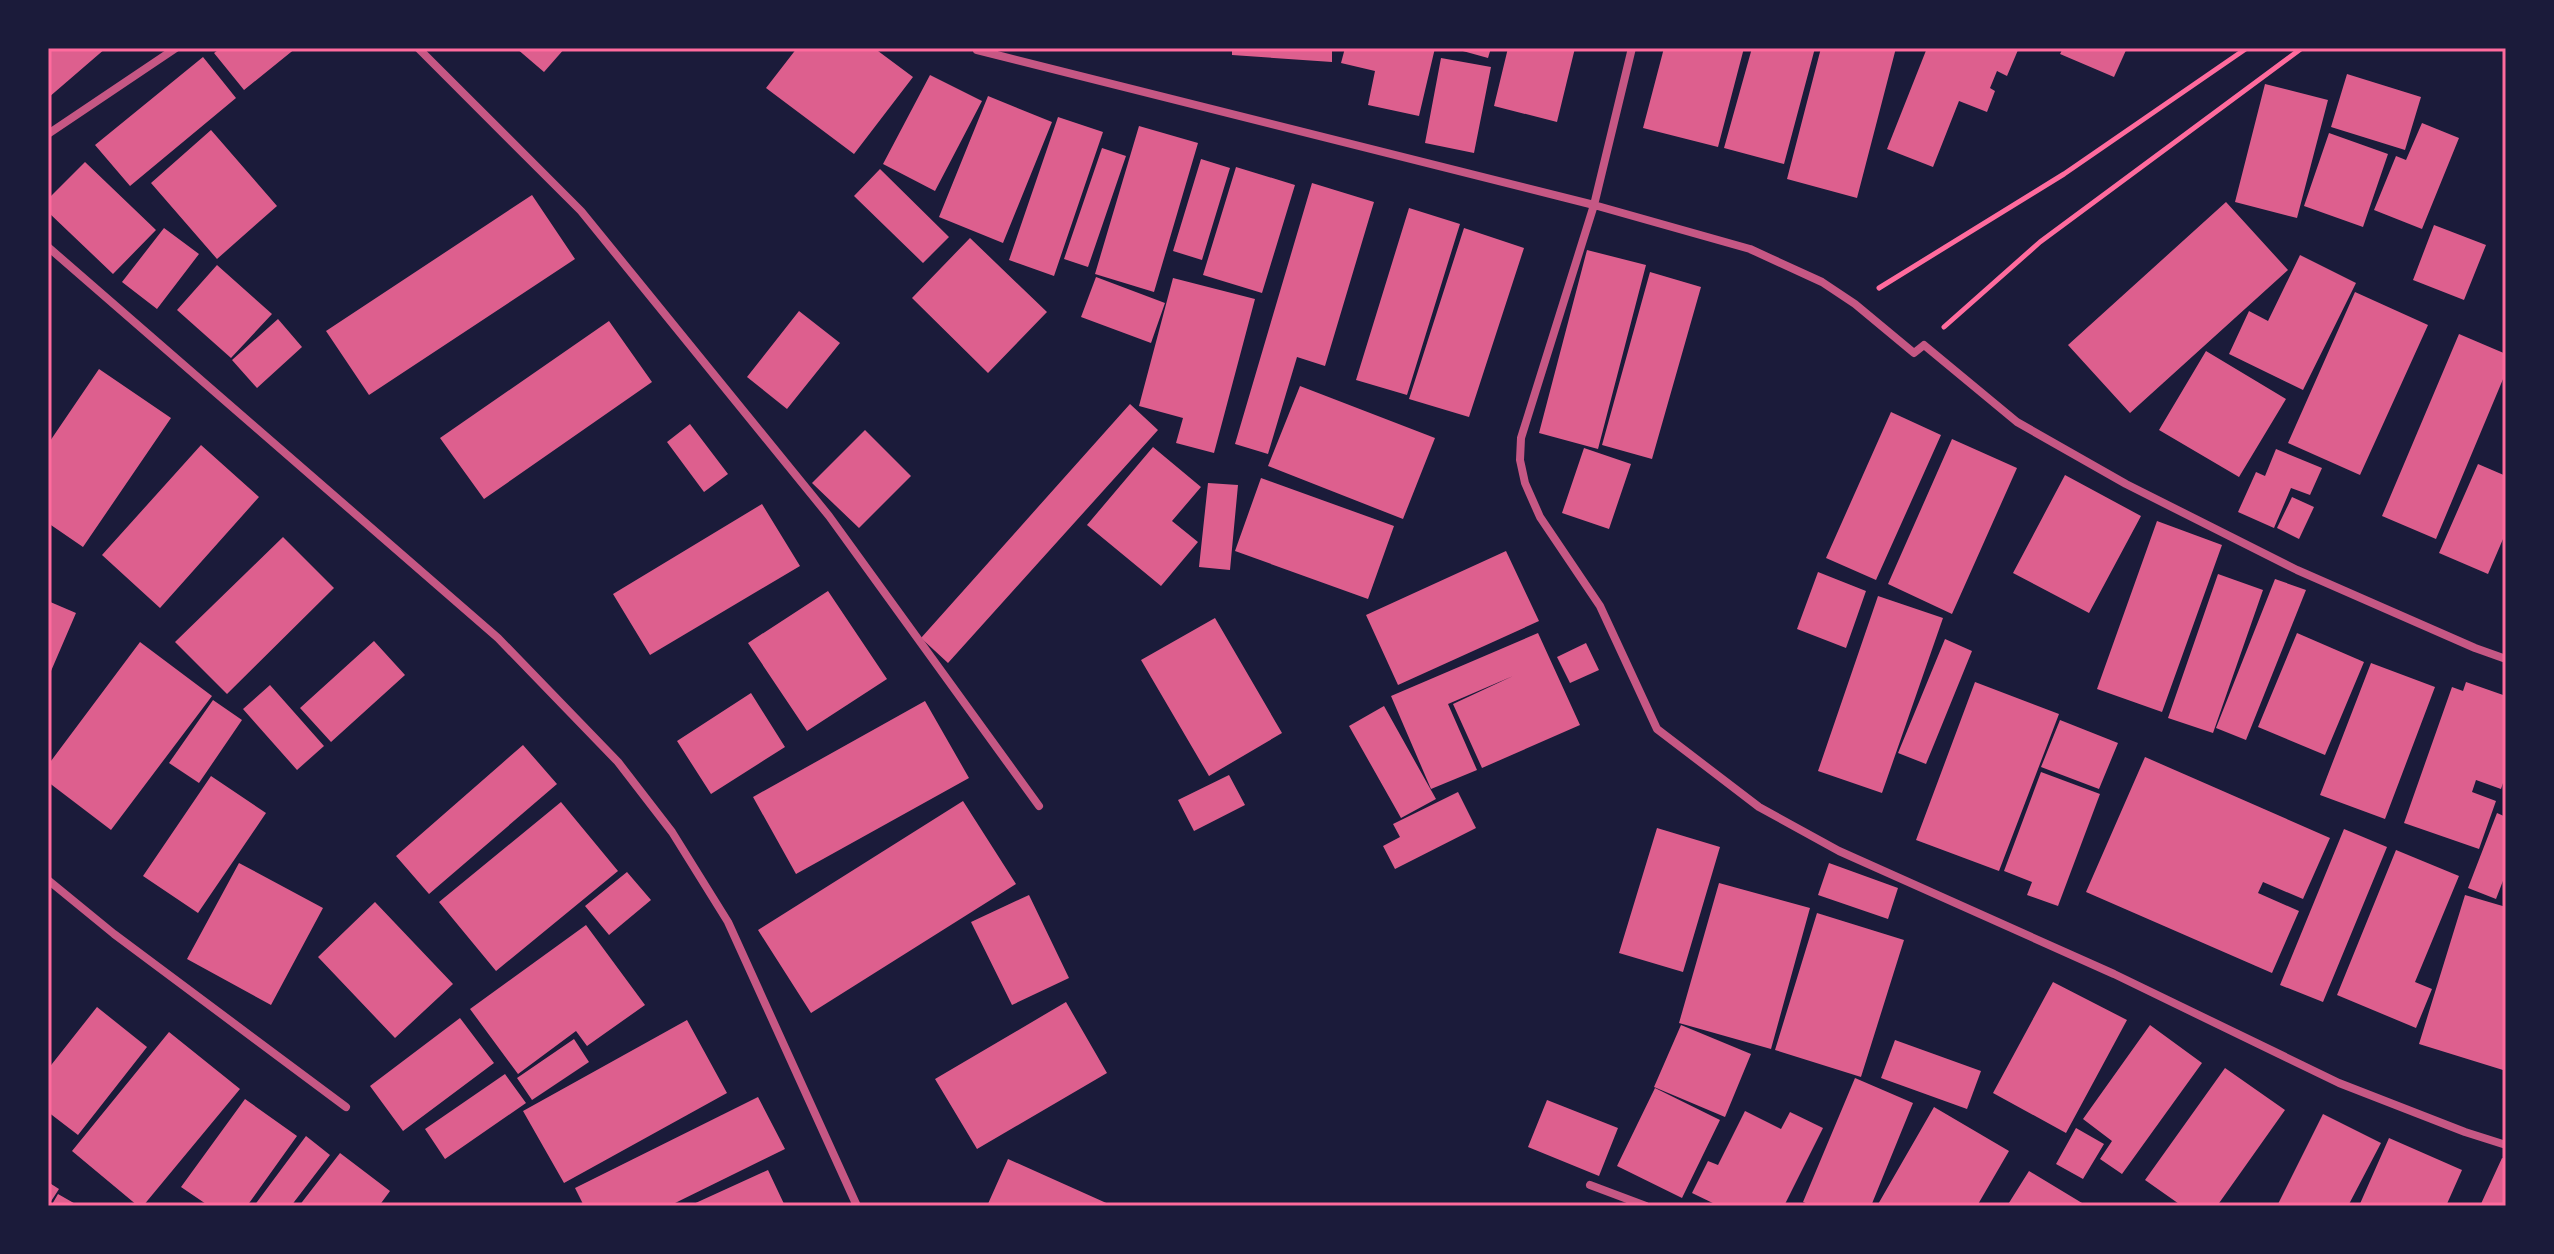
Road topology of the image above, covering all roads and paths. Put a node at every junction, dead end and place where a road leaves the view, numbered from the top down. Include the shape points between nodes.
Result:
1 (176, 48) edge
2 (418, 48) edge
3 (1632, 48) edge
4 (2247, 48) edge
5 (2302, 48) edge
6 (977, 50) dead end
7 (48, 134) edge
8 (1594, 205) junction
9 (48, 247) edge
10 (1855, 304) junction
11 (1924, 345) junction
12 (2506, 659) edge
13 (1039, 806) dead end
14 (48, 880) edge
15 (346, 1107) dead end
16 (2506, 1145) edge
17 (1590, 1185) dead end
18 (857, 1206) edge
19 (1646, 1206) edge

1 - 7 street
2 - 13 street via 581,211 829,516
3 - 8 street
4 - 10 path via 2064,174
5 - 11 path via 2040,242
6 - 8 street
8 - 10 street via 1750,249 1822,282
8 - 16 street via 1521,438 1520,460 1540,517 1600,606 1657,729 1759,807 1839,851 2114,974 2339,1083
9 - 18 street via 498,638 618,762 672,832 728,922
10 - 11 street via 1914,353
11 - 12 street via 2017,422 2126,484 2297,570
14 - 15 street
17 - 19 street

